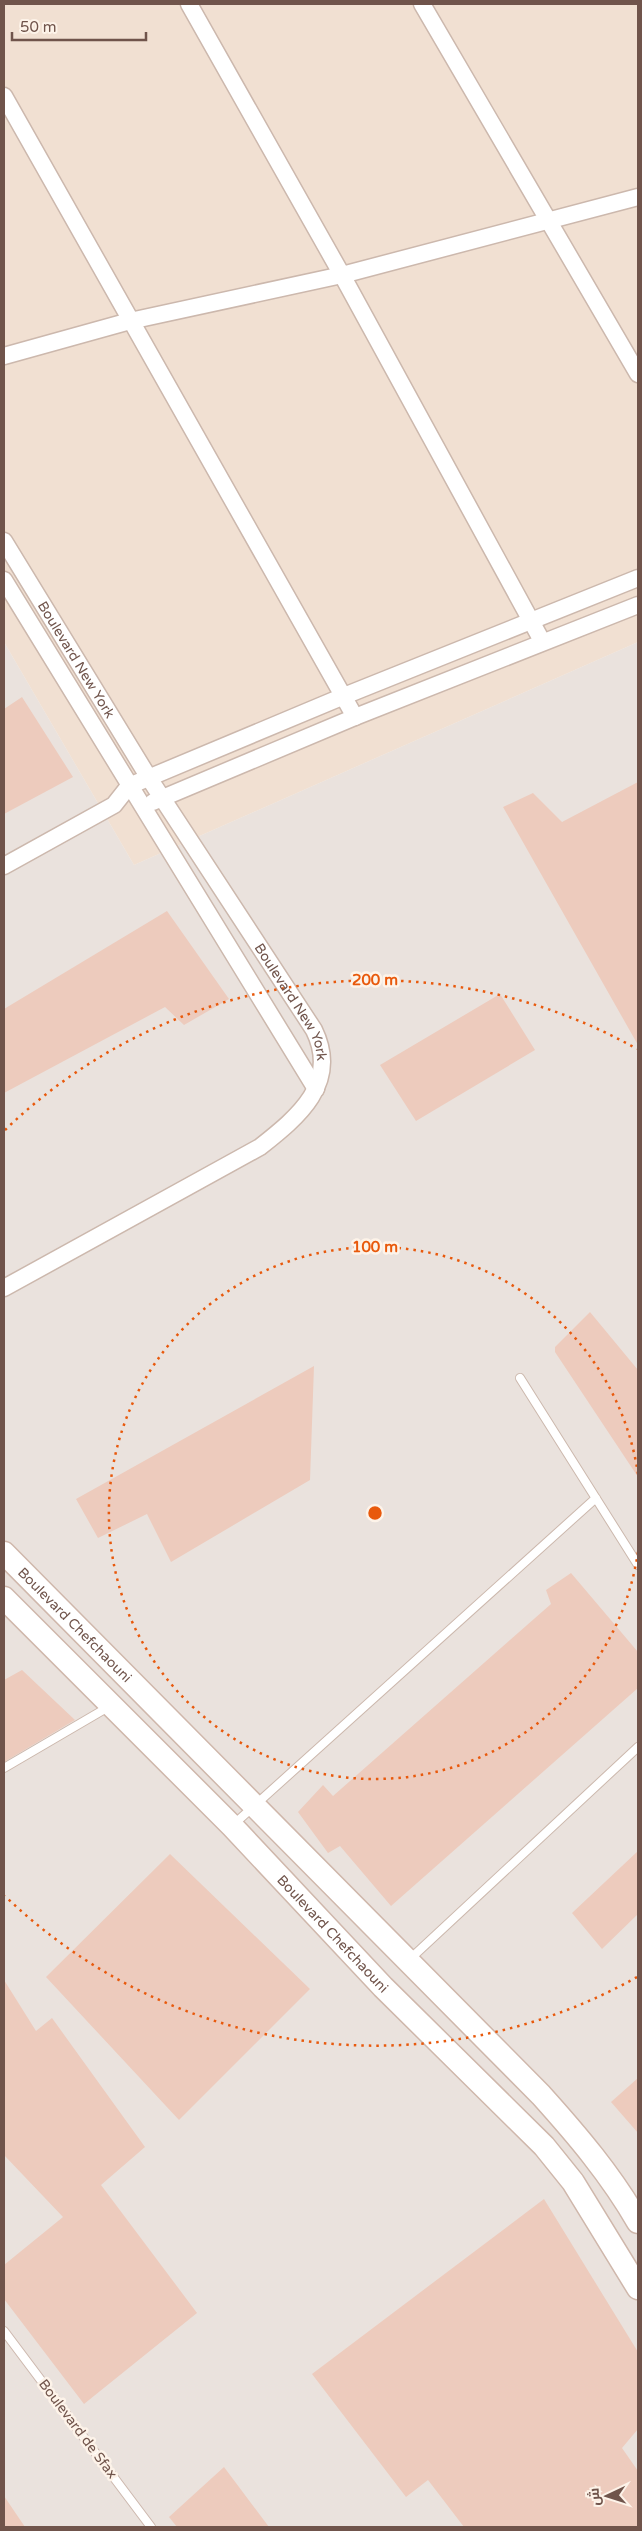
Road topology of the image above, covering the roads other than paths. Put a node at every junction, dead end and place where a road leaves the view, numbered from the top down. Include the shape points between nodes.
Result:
1 (189, 4) edge
2 (422, 4) edge
3 (4, 96) edge
4 (638, 197) edge
5 (548, 220) junction
6 (342, 275) junction
7 (130, 321) junction
8 (4, 356) edge
9 (638, 374) edge
10 (4, 541) edge
11 (638, 578) edge
12 (4, 580) edge
13 (638, 605) edge
14 (532, 620) junction
15 (542, 641) junction
16 (344, 696) junction
17 (355, 717) junction
18 (149, 778) junction
19 (130, 786) junction
20 (162, 798) junction
21 (114, 805) junction
22 (142, 807) junction
23 (4, 866) edge
24 (316, 1089) junction
25 (4, 1288) edge
26 (520, 1378) dead end
27 (596, 1498) junction
28 (4, 1553) edge
29 (638, 1565) edge
30 (4, 1598) edge
31 (112, 1705) junction
32 (638, 1747) edge
33 (4, 1768) edge
34 (254, 1804) junction
35 (232, 1826) junction
36 (408, 1962) junction
37 (638, 2222) edge
38 (638, 2288) edge
39 (4, 2331) edge
40 (151, 2527) edge

1 - 6 street
2 - 5 street
3 - 7 street
4 - 5 street
5 - 6 street
5 - 9 street
6 - 7 street
6 - 14 street
7 - 8 street
7 - 16 street
10 - 18 street, Boulevard New York
11 - 14 street
12 - 19 street, Boulevard New York
13 - 15 street
14 - 15 street
14 - 16 street
15 - 17 street
16 - 17 street
16 - 18 street
17 - 20 street
18 - 19 street
18 - 20 street, Boulevard New York
19 - 21 street
19 - 22 street, Boulevard New York
20 - 22 street
20 - 24 street, Boulevard New York via 314,1030 322,1054 322,1073
21 - 22 street
21 - 23 street
22 - 24 street, Boulevard New York
24 - 25 street via 295,1118 260,1147
26 - 27 lane
27 - 29 lane
27 - 34 lane
28 - 34 street, Boulevard Chefchaouni
30 - 31 street, Boulevard Chefchaouni
31 - 33 lane
31 - 35 street, Boulevard Chefchaouni
32 - 36 lane
34 - 35 lane
34 - 36 street, Boulevard Chefchaouni
35 - 38 street, Boulevard Chefchaouni via 383,1987 544,2146 573,2182
36 - 37 street, Boulevard Chefchaouni via 583,2141
39 - 40 lane, Boulevard de Sfax

